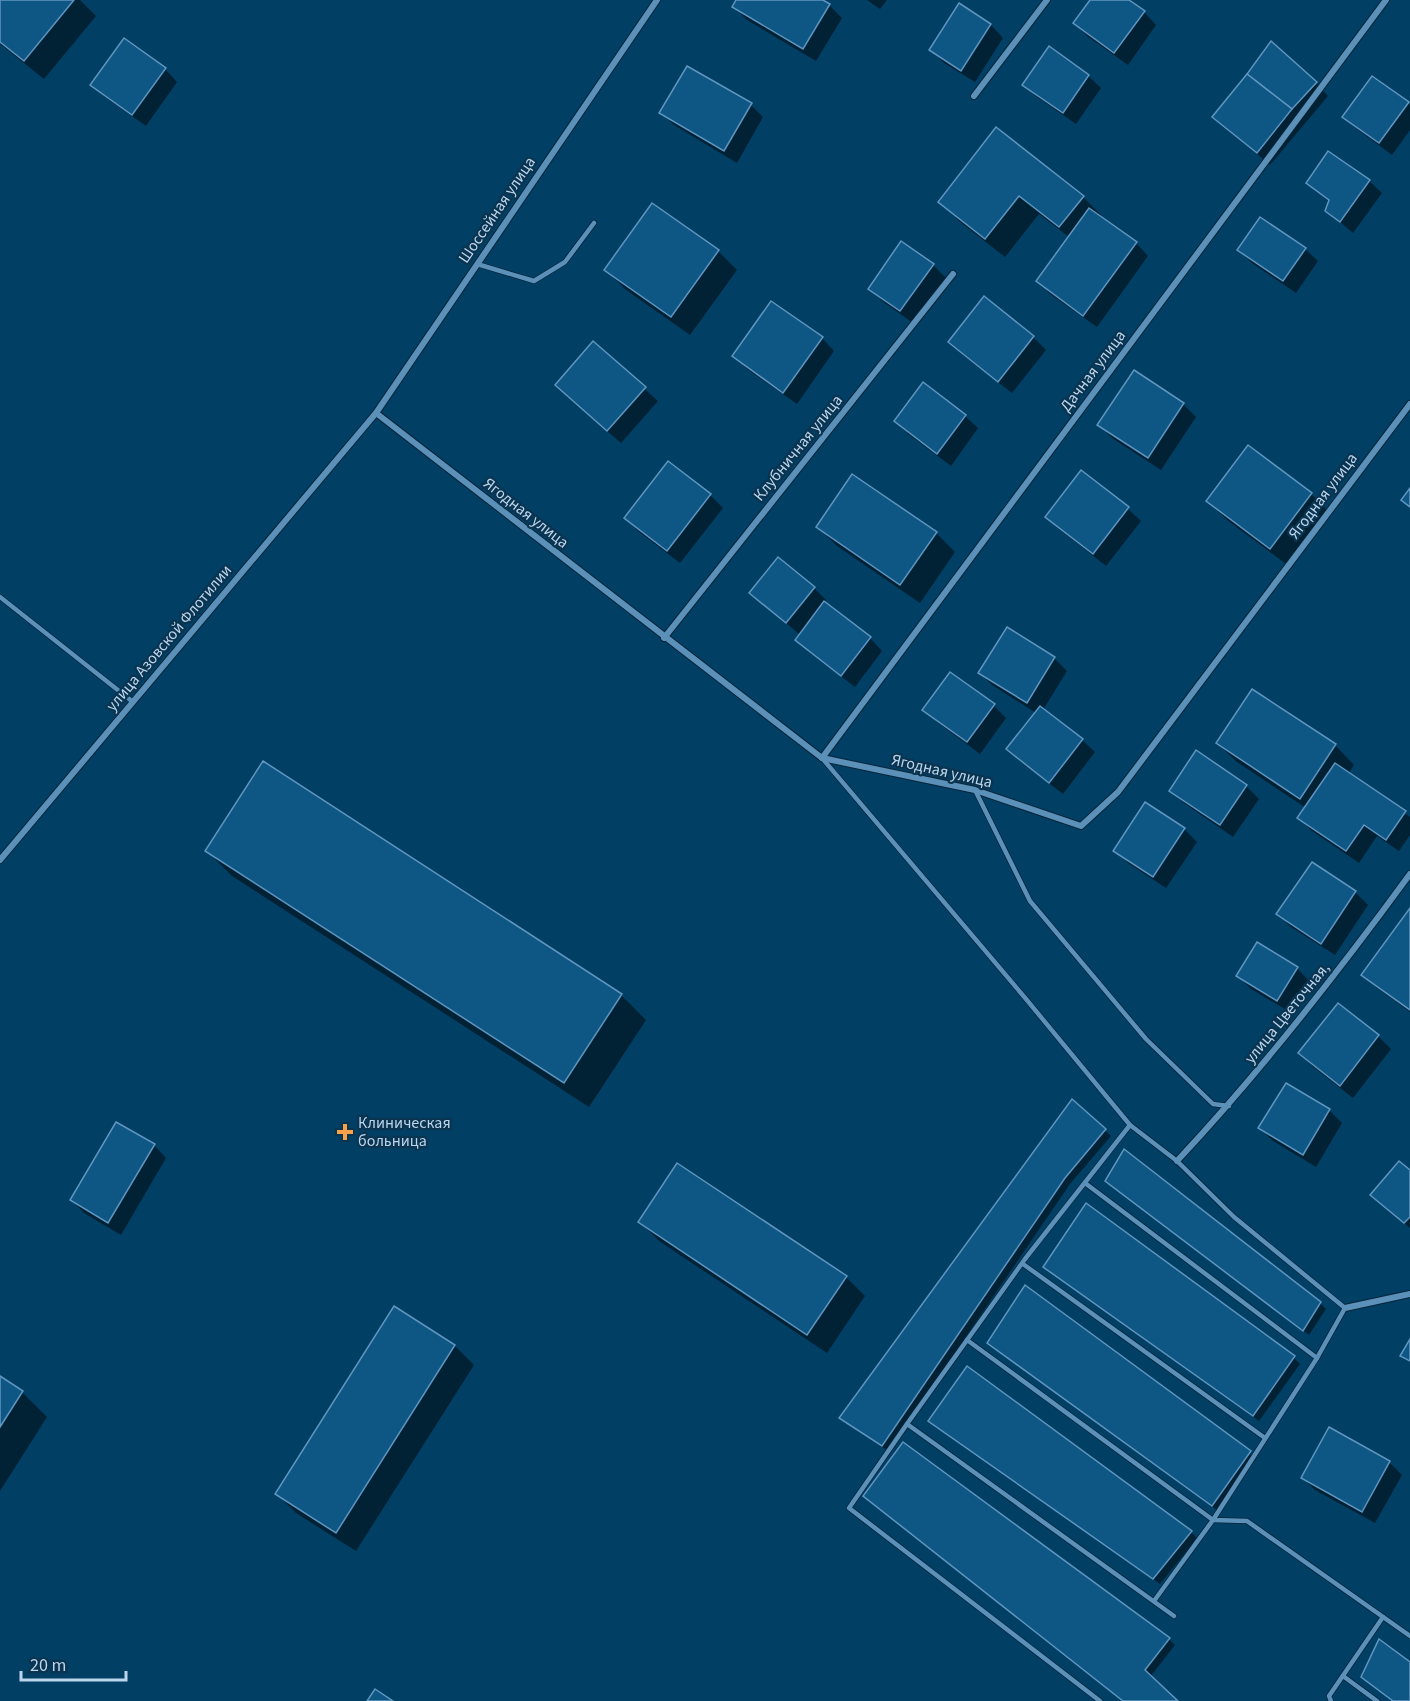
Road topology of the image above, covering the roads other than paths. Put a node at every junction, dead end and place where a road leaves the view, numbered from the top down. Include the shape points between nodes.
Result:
1 (657, 0) edge
2 (1047, 0) edge
3 (1386, 0) edge
4 (974, 96) dead end
5 (594, 223) dead end
6 (477, 264) junction
7 (953, 274) dead end
8 (1410, 404) edge
9 (375, 413) junction
10 (358, 434) joint
11 (0, 597) edge
12 (664, 638) junction
13 (133, 702) junction
14 (822, 758) junction
15 (975, 790) junction
16 (0, 860) edge
17 (1410, 874) edge
18 (1229, 1106) junction
19 (1130, 1125) junction
20 (1177, 1161) junction
21 (1085, 1183) junction
22 (1023, 1264) junction
23 (1410, 1294) edge
24 (1345, 1308) junction
25 (968, 1340) junction
26 (1317, 1358) junction
27 (907, 1424) junction
28 (1265, 1438) junction
29 (1213, 1520) junction
30 (1154, 1601) junction
31 (1174, 1616) dead end
32 (1383, 1617) junction
33 (1410, 1636) edge
34 (1343, 1676) junction
35 (1100, 1701) edge
36 (1331, 1701) edge
37 (1377, 1701) edge

1 - 6 street, Шоссейная улица
2 - 4 street
3 - 14 street, Дачная улица
5 - 6 lane via 565,262 534,281
6 - 9 street, Шоссейная улица
7 - 12 street, Клубничная улица
8 - 15 street, Ягодная улица via 1118,792 1081,826
9 - 10 street, Шоссейная улица
9 - 12 street, Ягодная улица
10 - 13 street, улица Азовской Флотилии
11 - 13 lane
12 - 14 street, Ягодная улица
13 - 16 street, улица Азовской Флотилии
14 - 15 street, Ягодная улица
14 - 19 lane
15 - 18 lane via 1030,901 1146,1040 1213,1104
17 - 18 street, улица Цветочная, via 1348,959
18 - 20 street, улица Цветочная,
19 - 20 lane
19 - 21 lane
20 - 24 lane via 1234,1217
21 - 22 lane
21 - 26 lane
22 - 25 lane
22 - 28 lane
23 - 24 street
24 - 26 lane
25 - 27 lane
25 - 29 lane
26 - 28 lane
27 - 30 lane
27 - 35 lane via 849,1508
28 - 29 lane
29 - 30 lane
29 - 32 lane via 1247,1521
30 - 31 lane
32 - 33 lane
32 - 34 lane
34 - 36 lane via 1329,1696
34 - 37 lane

